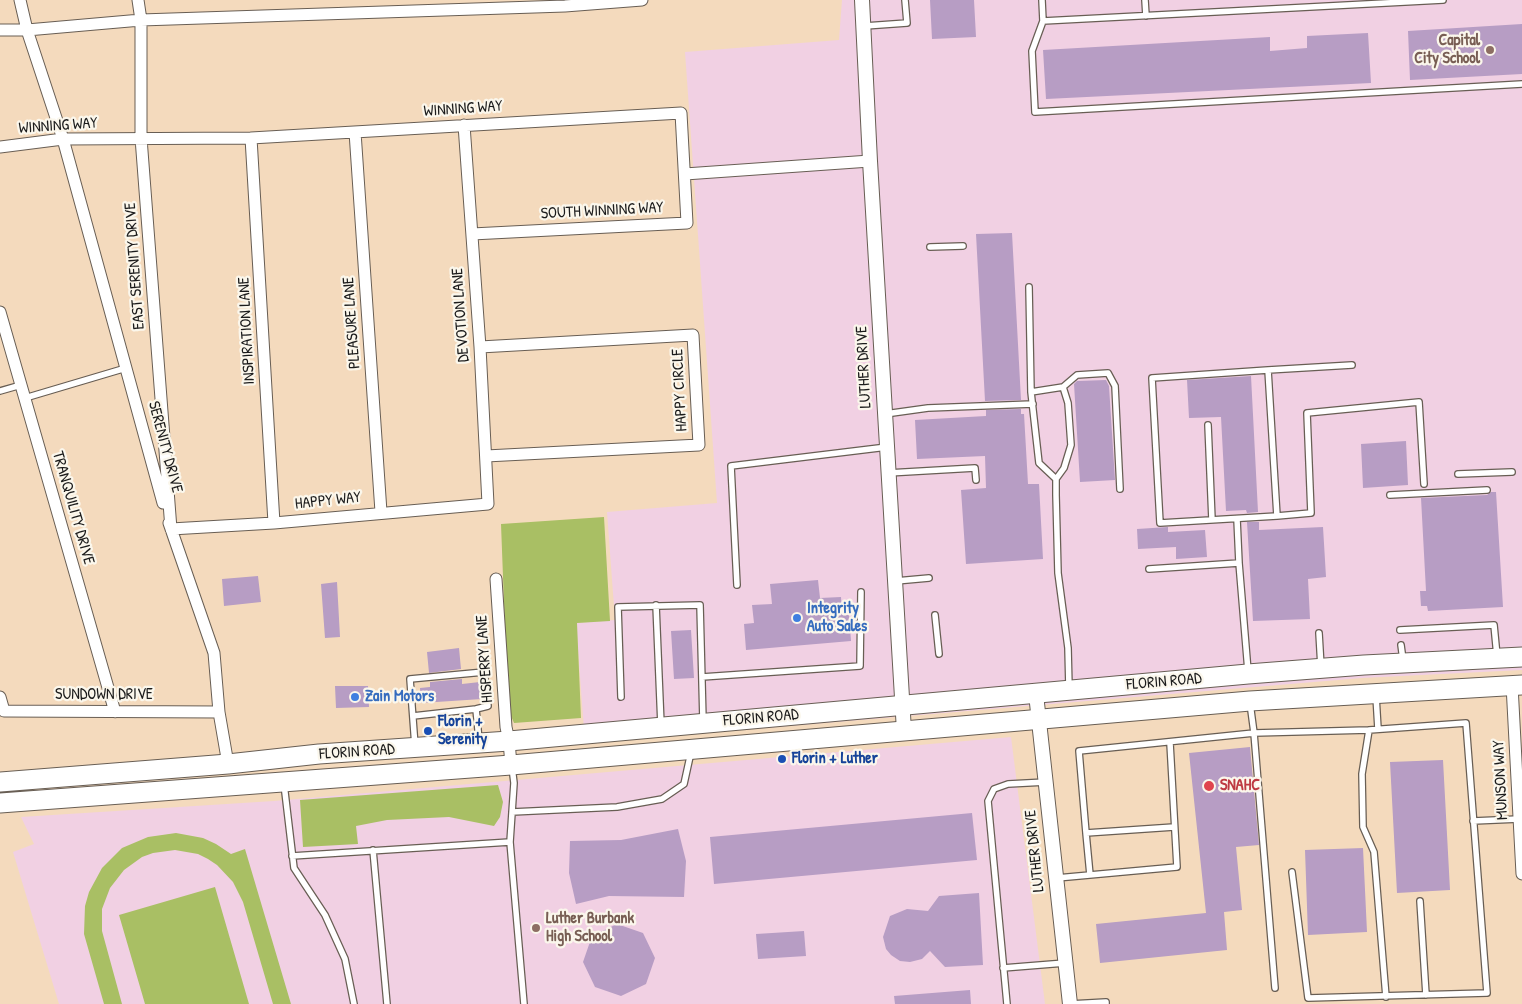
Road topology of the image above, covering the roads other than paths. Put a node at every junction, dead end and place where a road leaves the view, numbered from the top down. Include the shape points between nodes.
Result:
1 (20, 0) edge
2 (138, 0) edge
3 (642, 0) edge
4 (862, 0) edge
5 (905, 0) edge
6 (1042, 0) edge
7 (1145, 0) edge
8 (1443, 0) edge
9 (1400, 1) edge
10 (1146, 16) junction
11 (141, 20) junction
12 (1043, 21) junction
13 (863, 26) junction
14 (0, 30) edge
15 (27, 30) junction
16 (1522, 84) edge
17 (464, 125) junction
18 (355, 132) junction
19 (63, 138) junction
20 (141, 138) junction
21 (251, 138) junction
22 (0, 147) edge
23 (870, 161) junction
24 (685, 174) junction
25 (472, 234) junction
26 (963, 246) dead end
27 (930, 247) dead end
28 (1029, 287) dead end
29 (0, 312) edge
30 (480, 347) junction
31 (1352, 365) dead end
32 (126, 368) junction
33 (1268, 370) junction
34 (21, 385) junction
35 (1063, 387) junction
36 (0, 391) edge
37 (1031, 392) junction
38 (25, 398) junction
39 (1033, 404) junction
40 (885, 414) junction
41 (1208, 425) dead end
42 (887, 447) junction
43 (486, 456) junction
44 (1512, 472) dead end
45 (888, 473) junction
46 (1458, 474) dead end
47 (1056, 479) junction
48 (976, 480) dead end
49 (1424, 484) dead end
50 (1120, 489) dead end
51 (1487, 490) dead end
52 (1390, 495) dead end
53 (488, 504) joint
54 (381, 512) junction
55 (1277, 516) junction
56 (1237, 519) junction
57 (1212, 520) junction
58 (274, 522) junction
59 (171, 529) junction
60 (1239, 563) junction
61 (1148, 569) dead end
62 (929, 578) dead end
63 (496, 579) dead end
64 (894, 581) junction
65 (737, 585) dead end
66 (861, 592) dead end
67 (656, 605) junction
68 (936, 615) dead end
69 (1400, 630) dead end
70 (1319, 633) dead end
71 (939, 654) dead end
72 (1522, 657) edge
73 (1497, 658) junction
74 (1321, 669) junction
75 (1248, 674) junction
76 (702, 677) junction
77 (1519, 682) edge
78 (1070, 691) junction
79 (1410, 691) junction
80 (1376, 693) junction
81 (1036, 694) junction
82 (0, 697) edge
83 (621, 697) dead end
84 (1250, 701) junction
85 (902, 705) junction
86 (476, 709) junction
87 (115, 712) junction
88 (219, 712) junction
89 (413, 716) junction
90 (1040, 720) junction
91 (703, 724) junction
92 (661, 727) junction
93 (1378, 729) junction
94 (1370, 730) junction
95 (904, 732) junction
96 (1254, 733) junction
97 (509, 741) junction
98 (480, 743) junction
99 (1170, 743) junction
100 (415, 748) junction
101 (691, 750) junction
102 (228, 764) junction
103 (511, 766) junction
104 (0, 782) edge
105 (283, 782) junction
106 (1046, 782) junction
107 (203, 788) junction
108 (0, 803) edge
109 (512, 812) junction
110 (1519, 819) junction
111 (1473, 821) junction
112 (1174, 826) junction
113 (1086, 833) junction
114 (510, 842) junction
115 (373, 850) junction
116 (292, 856) junction
117 (1292, 872) dead end
118 (1522, 874) edge
119 (1090, 875) junction
120 (1056, 878) junction
121 (1420, 901) dead end
122 (1066, 963) junction
123 (1004, 968) junction
124 (1275, 988) dead end
125 (1426, 995) junction
126 (1386, 997) junction
127 (354, 1004) edge
128 (387, 1004) edge
129 (524, 1004) edge
130 (1007, 1004) edge
131 (1070, 1004) edge
132 (1106, 1004) edge

1 - 15 street, SERENITY DRIVE
2 - 11 street, EAST SERENITY DRIVE
3 - 11 street via 565,6
4 - 13 street, LUTHER DRIVE
5 - 13 lane via 907,23
6 - 12 lane
7 - 10 lane
8 - 9 lane
9 - 10 lane
10 - 12 lane
11 - 15 street
11 - 20 street, EAST SERENITY DRIVE
12 - 16 lane via 1032,51 1035,112
13 - 23 street, LUTHER DRIVE
14 - 15 street
15 - 19 street, SERENITY DRIVE
17 - 18 street, WINNING WAY
17 - 24 street, WINNING WAY via 681,112
17 - 25 street, DEVOTION LANE
18 - 21 street, WINNING WAY
18 - 54 street, PLEASURE LANE
19 - 20 street, WINNING WAY
19 - 22 street, WINNING WAY
19 - 32 street, SERENITY DRIVE
20 - 21 street, WINNING WAY
20 - 59 street, EAST SERENITY DRIVE
21 - 58 street, INSPIRATION LANE
23 - 24 street
23 - 40 street, LUTHER DRIVE
24 - 25 street, SOUTH WINNING WAY via 686,223
25 - 30 street, DEVOTION LANE
26 - 27 lane
28 - 37 lane
29 - 34 street, TRANQUILITY DRIVE
30 - 43 street, DEVOTION LANE
30 - 43 street, HAPPY CIRCLE via 693,335 698,445
31 - 33 lane
32 - 38 lane
32 - 59 street, SERENITY DRIVE
33 - 55 lane
33 - 57 lane via 1152,378 1160,523
34 - 36 lane
34 - 38 street, TRANQUILITY DRIVE
35 - 37 lane
35 - 47 lane via 1068,403 1071,445 1064,468
35 - 50 lane via 1077,375 1108,373 1115,386
37 - 39 lane
38 - 87 street, TRANQUILITY DRIVE
39 - 40 lane via 928,408
39 - 47 lane via 1039,463
40 - 42 street, LUTHER DRIVE
41 - 57 lane
42 - 45 street, LUTHER DRIVE
42 - 65 lane via 731,466
43 - 53 street, DEVOTION LANE
44 - 46 lane
45 - 48 lane via 975,468
45 - 64 street, LUTHER DRIVE
47 - 78 lane via 1058,573
49 - 55 lane via 1419,402 1307,413 1311,513
51 - 52 lane
53 - 54 street, HAPPY WAY
54 - 58 street, HAPPY WAY
55 - 56 lane
56 - 57 lane
56 - 60 lane
58 - 59 street, HAPPY WAY
59 - 88 street, SERENITY DRIVE via 214,653
60 - 61 lane
60 - 75 lane
62 - 64 lane
63 - 97 street, HISPERRY LANE
64 - 85 street, LUTHER DRIVE
66 - 76 lane via 860,666
67 - 76 lane via 700,605
67 - 83 lane via 618,607
67 - 92 lane
68 - 71 lane
69 - 73 lane via 1494,624
70 - 74 lane
72 - 73 main road, FLORIN ROAD
73 - 74 main road, FLORIN ROAD via 1402,654
73 - 79 main road via 1493,669 1486,673 1421,680
74 - 75 main road, FLORIN ROAD
75 - 78 main road, FLORIN ROAD
76 - 91 lane
77 - 79 main road, FLORIN ROAD
77 - 110 street, MUNSON WAY
78 - 81 main road, FLORIN ROAD
79 - 80 main road, FLORIN ROAD
80 - 84 main road, FLORIN ROAD
80 - 93 lane
81 - 85 main road, FLORIN ROAD
81 - 90 street, LUTHER DRIVE
82 - 87 street, SUNDOWN DRIVE via 4,711
84 - 90 main road, FLORIN ROAD
84 - 96 lane
85 - 91 main road, FLORIN ROAD
85 - 95 street, LUTHER DRIVE
86 - 89 lane
86 - 89 lane via 488,706 484,672 410,679
86 - 98 lane
87 - 88 street, SUNDOWN DRIVE
88 - 102 street, SERENITY DRIVE
89 - 100 lane
90 - 95 main road, FLORIN ROAD
90 - 106 street, LUTHER DRIVE
91 - 92 main road, FLORIN ROAD
92 - 97 main road, FLORIN ROAD
93 - 94 lane
93 - 111 lane via 1466,723
94 - 96 lane
94 - 126 lane via 1362,774 1363,827 1374,852
95 - 101 main road, FLORIN ROAD
96 - 99 lane
96 - 124 lane
97 - 98 main road, FLORIN ROAD
97 - 103 street, HISPERRY LANE
98 - 100 main road, FLORIN ROAD
99 - 112 lane
99 - 113 lane via 1079,751
100 - 102 main road, FLORIN ROAD
101 - 103 main road, FLORIN ROAD
101 - 109 lane via 684,784 662,798 617,807
102 - 104 main road, FLORIN ROAD
102 - 107 main road
103 - 105 main road, FLORIN ROAD
103 - 109 lane via 514,783
105 - 107 main road, FLORIN ROAD
105 - 116 lane
106 - 120 street, LUTHER DRIVE
106 - 123 lane via 1008,784 994,789 988,800
107 - 108 main road, FLORIN ROAD
109 - 114 lane
110 - 111 lane
110 - 118 street, MUNSON WAY
111 - 125 lane via 1487,993
112 - 113 lane
112 - 119 lane via 1177,867
113 - 119 lane
114 - 115 lane
114 - 129 lane
115 - 116 lane
115 - 128 lane
116 - 127 lane via 294,868 325,915 345,958
117 - 126 lane via 1308,998
119 - 120 lane
120 - 122 street, LUTHER DRIVE
121 - 125 lane
122 - 123 lane
122 - 131 street, LUTHER DRIVE
123 - 130 lane
125 - 126 lane
131 - 132 lane

